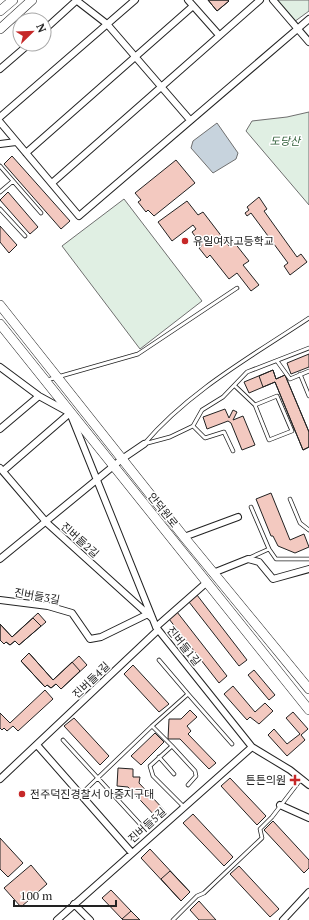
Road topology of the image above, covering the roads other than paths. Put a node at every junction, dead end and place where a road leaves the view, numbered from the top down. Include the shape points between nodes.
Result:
1 (13, 0) edge
2 (32, 0) edge
3 (77, 0) edge
4 (134, 0) edge
5 (188, 0) edge
6 (260, 0) edge
7 (273, 0) edge
8 (194, 6) junction
9 (0, 11) edge
10 (309, 19) edge
11 (52, 23) edge
12 (107, 24) junction
13 (0, 28) edge
14 (298, 28) junction
15 (219, 35) junction
16 (309, 42) edge
17 (20, 52) edge
18 (136, 57) junction
19 (0, 69) edge
20 (162, 86) junction
21 (0, 117) edge
22 (190, 120) junction
23 (0, 122) edge
24 (16, 142) junction
25 (0, 144) edge
26 (26, 152) junction
27 (0, 166) edge
28 (13, 181) junction
29 (52, 183) junction
30 (0, 192) edge
31 (0, 209) edge
32 (42, 213) dead end
33 (25, 236) dead end
34 (237, 288) dead end
35 (0, 305) edge
36 (309, 318) edge
37 (0, 324) edge
38 (309, 348) edge
39 (277, 361) junction
40 (0, 367) edge
41 (309, 371) edge
42 (300, 374) junction
43 (56, 377) junction
44 (44, 380) junction
45 (235, 386) junction
46 (39, 396) junction
47 (309, 396) edge
48 (255, 405) junction
49 (70, 413) junction
50 (192, 426) junction
51 (0, 429) edge
52 (144, 444) junction
53 (233, 451) dead end
54 (122, 459) junction
55 (114, 467) junction
56 (1, 469) edge
57 (96, 482) junction
58 (290, 499) dead end
59 (251, 507) dead end
60 (238, 517) dead end
61 (47, 523) junction
62 (309, 530) edge
63 (184, 537) junction
64 (270, 549) junction
65 (248, 559) junction
66 (309, 559) edge
67 (0, 560) edge
68 (309, 569) edge
69 (213, 573) junction
70 (206, 582) junction
71 (0, 600) edge
72 (148, 614) junction
73 (156, 626) junction
74 (159, 660) dead end
75 (309, 689) edge
76 (188, 694) junction
77 (309, 710) edge
78 (152, 726) junction
79 (63, 740) dead end
80 (232, 744) dead end
81 (37, 745) junction
82 (172, 746) junction
83 (252, 747) junction
84 (159, 757) junction
85 (174, 774) dead end
86 (98, 778) junction
87 (0, 779) edge
88 (301, 779) junction
89 (309, 785) edge
90 (188, 786) dead end
91 (81, 794) junction
92 (280, 805) junction
93 (183, 806) junction
94 (309, 818) edge
95 (140, 824) dead end
96 (132, 852) junction
97 (309, 892) edge
98 (74, 904) junction
99 (57, 920) edge
100 (90, 920) edge
101 (173, 920) edge
102 (283, 920) edge

1 - 9 street
2 - 13 street
3 - 11 street
3 - 12 street
4 - 12 street
5 - 8 street
6 - 15 street
7 - 14 street
8 - 15 street
8 - 18 street
10 - 14 street
12 - 18 street
12 - 21 street
14 - 16 street
14 - 22 street
15 - 20 street
17 - 19 street
18 - 20 street
18 - 26 street
20 - 22 street
20 - 29 street
22 - 29 street via 79,216
23 - 24 street
24 - 25 street
24 - 26 street
26 - 29 street
27 - 28 lane
28 - 30 lane
28 - 32 lane
31 - 33 lane
34 - 43 lane via 138,354
35 - 43 street, 안덕원로
36 - 52 lane via 212,382 159,427
37 - 44 street, 안덕원로
38 - 39 lane
39 - 42 lane via 290,378
39 - 45 lane via 247,372
40 - 46 street
41 - 42 lane
42 - 47 lane
43 - 44 lane
43 - 54 street, 안덕원로
44 - 49 street, 안덕원로
45 - 48 lane
45 - 50 lane via 202,410
46 - 49 street
46 - 51 street
48 - 48 lane via 269,440 292,431 277,396
49 - 55 street, 안덕원로
49 - 56 street
49 - 57 street, 진버들1길
50 - 52 lane
50 - 53 lane via 205,438 224,432
52 - 54 street
54 - 55 street
54 - 63 street, 안덕원로
55 - 57 street
55 - 70 street, 안덕원로
56 - 61 street, 진버들2길
57 - 61 street
57 - 73 street, 진버들1길
58 - 62 lane via 300,523
59 - 64 lane
60 - 63 street
61 - 67 street
61 - 72 street, 진버들2길
63 - 69 street, 안덕원로
64 - 65 lane
64 - 66 lane via 276,559
65 - 68 street via 259,562 273,579
65 - 69 street
69 - 75 street, 안덕원로
70 - 73 street, 진버들4길
70 - 77 street, 안덕원로
71 - 72 street, 진버들3길 via 48,606 72,613 90,639 101,637
72 - 73 street, 진버들2길
73 - 81 street, 진버들4길
73 - 83 street, 진버들1길
74 - 76 lane
76 - 78 lane
76 - 80 lane
78 - 82 lane
78 - 86 lane
79 - 86 lane
81 - 87 street, 진버들4길
81 - 91 street
82 - 84 lane
82 - 90 lane via 195,771 196,776
83 - 88 street, 진버들1길
83 - 93 street, 진버들5길
84 - 85 lane
84 - 93 lane via 150,766 153,776
86 - 91 lane
86 - 95 lane
88 - 89 street, 진버들1길
88 - 92 lane
91 - 96 street
92 - 94 street
92 - 101 lane via 260,829 262,838
93 - 96 street, 진버들5길
96 - 98 street, 진버들5길
97 - 102 street
98 - 99 street, 진버들5길
98 - 100 street

